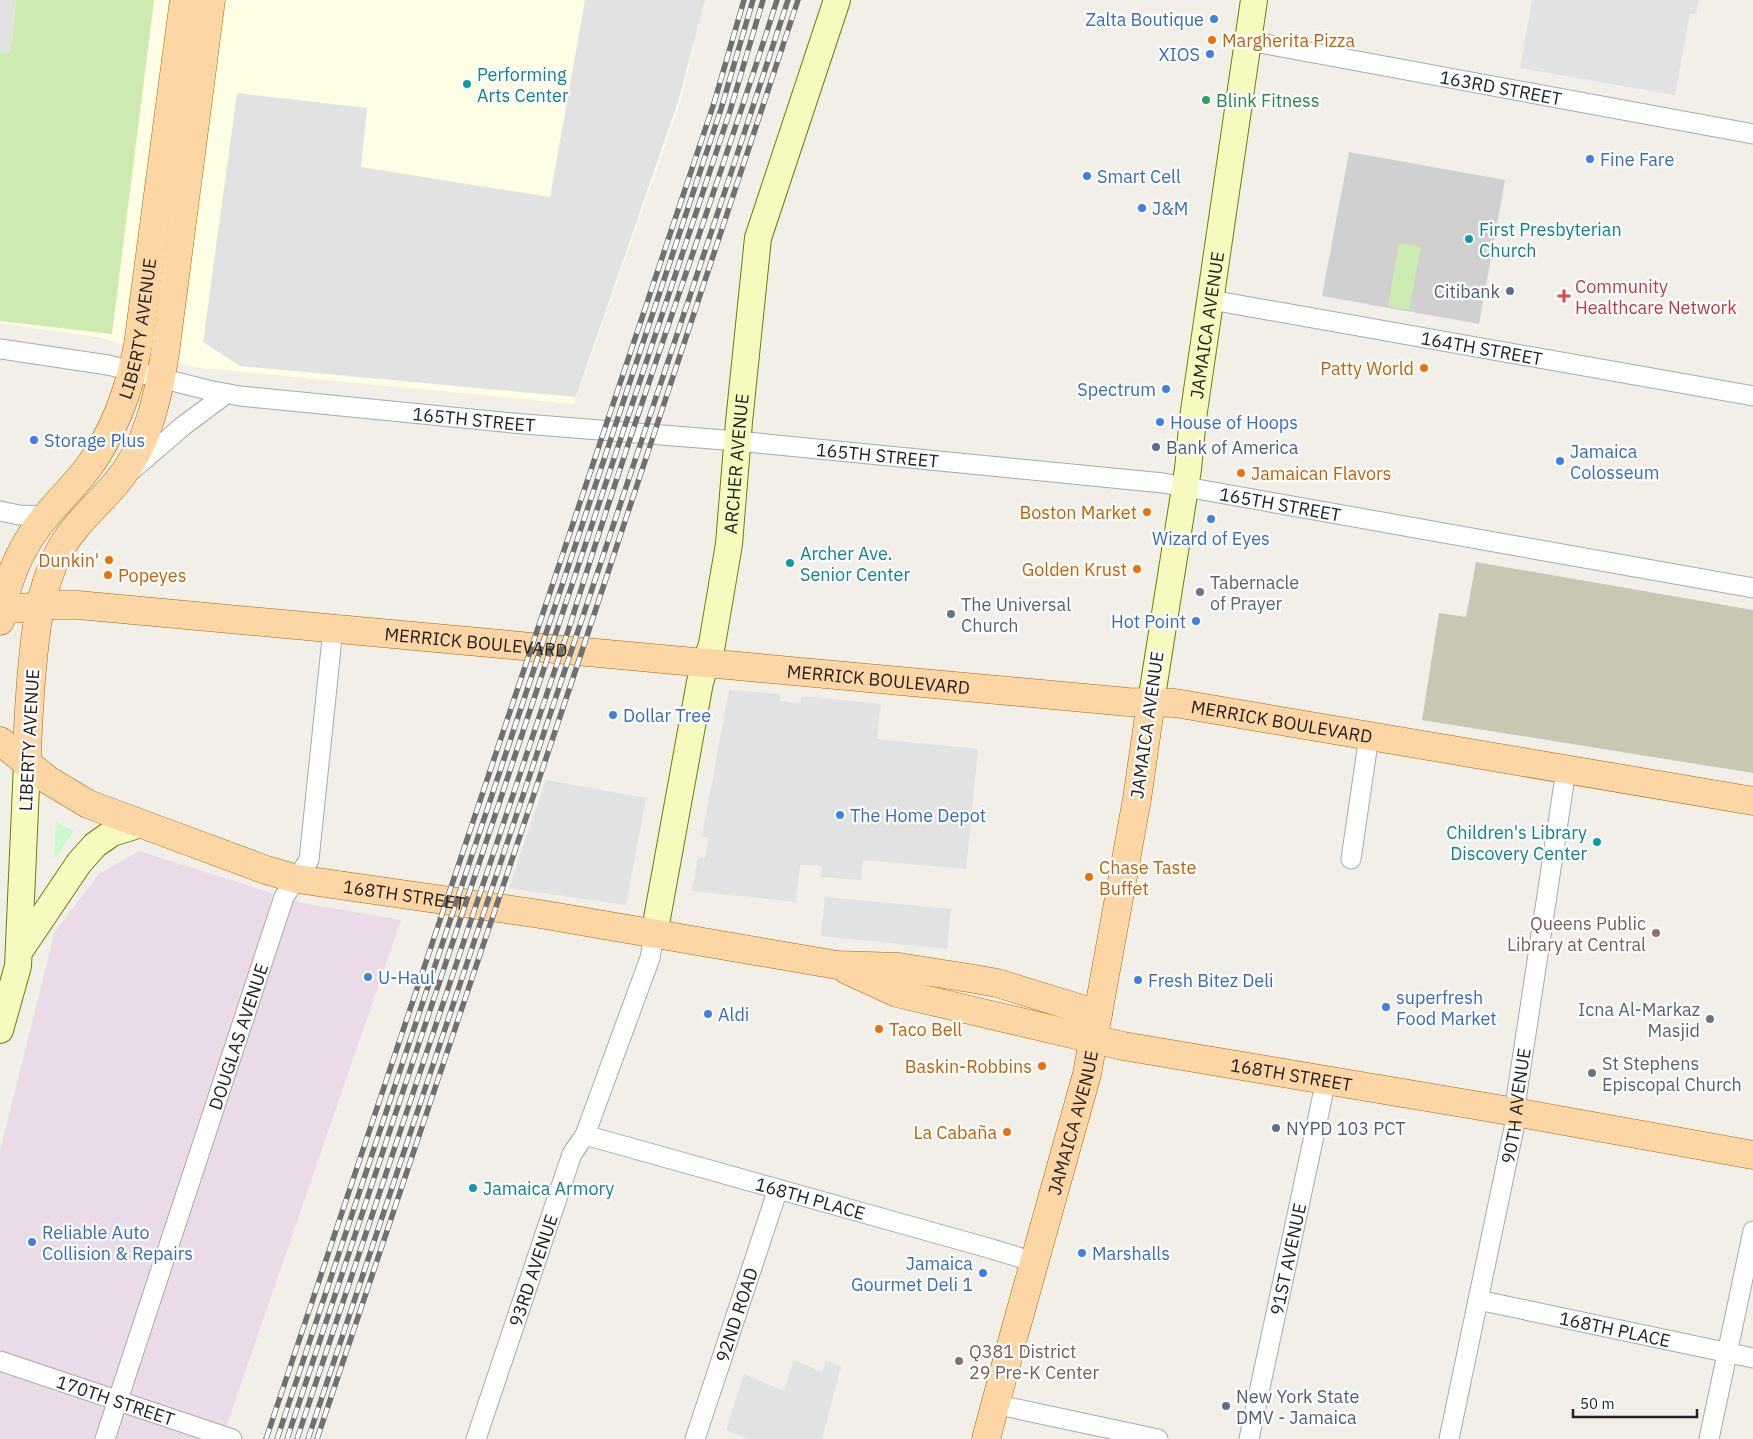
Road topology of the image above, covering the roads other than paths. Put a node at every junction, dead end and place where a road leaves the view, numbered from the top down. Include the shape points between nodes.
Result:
1 (184, 0) edge
2 (211, 0) edge
3 (837, 0) edge
4 (1254, 0) edge
5 (1249, 41) junction
6 (1753, 134) edge
7 (1211, 300) junction
8 (0, 350) edge
9 (133, 371) junction
10 (161, 378) junction
11 (226, 394) junction
12 (1753, 396) edge
13 (737, 442) junction
14 (117, 482) junction
15 (1185, 487) junction
16 (0, 511) edge
17 (47, 516) junction
18 (1753, 588) edge
19 (39, 606) junction
20 (0, 614) edge
21 (333, 629) junction
22 (706, 663) junction
23 (1151, 702) junction
24 (1369, 736) junction
25 (0, 741) edge
26 (27, 764) junction
27 (1566, 770) junction
28 (1753, 801) edge
29 (141, 824) junction
30 (1351, 859) dead end
31 (297, 879) junction
32 (654, 935) junction
33 (18, 952) junction
34 (837, 965) junction
35 (0, 983) edge
36 (1, 1026) edge
37 (1096, 1026) junction
38 (1326, 1080) junction
39 (1515, 1112) junction
40 (585, 1135) junction
41 (1753, 1155) edge
42 (778, 1189) junction
43 (1753, 1231) edge
44 (1034, 1262) junction
45 (1478, 1300) junction
46 (1727, 1352) junction
47 (1753, 1358) edge
48 (0, 1361) edge
49 (118, 1402) junction
50 (994, 1404) junction
51 (105, 1439) edge
52 (232, 1439) edge
53 (476, 1439) edge
54 (695, 1439) edge
55 (986, 1439) edge
56 (1158, 1439) edge
57 (1249, 1439) edge
58 (1449, 1439) edge
59 (1709, 1439) edge

1 - 9 main road, LIBERTY AVENUE
2 - 10 main road, LIBERTY AVENUE
3 - 13 main road, ARCHER AVENUE via 758,238
4 - 5 main road, JAMAICA AVENUE
5 - 6 street, 163RD STREET
5 - 7 main road, JAMAICA AVENUE
7 - 12 street, 164TH STREET
7 - 15 main road, JAMAICA AVENUE
8 - 9 street, 165TH STREET
9 - 10 street, 165TH STREET
9 - 17 main road, LIBERTY AVENUE via 120,410 95,458
10 - 11 street, 165TH STREET
10 - 14 main road, LIBERTY AVENUE via 157,402 146,430
11 - 13 street, 165TH STREET
11 - 14 street, LIBERTY AVENUE
13 - 15 street, 165TH STREET
13 - 22 main road, ARCHER AVENUE via 728,544
14 - 19 main road, LIBERTY AVENUE via 67,539 50,572
15 - 18 street, 165TH STREET
15 - 23 main road, JAMAICA AVENUE
16 - 17 street
17 - 20 main road, LIBERTY AVENUE via 13,569
19 - 20 main road, MERRICK BOULEVARD
19 - 21 main road, MERRICK BOULEVARD via 78,605
19 - 26 main road, LIBERTY AVENUE
21 - 22 main road, MERRICK BOULEVARD
21 - 31 street, DOUGLAS AVENUE via 309,860
22 - 23 main road, MERRICK BOULEVARD
22 - 32 main road, ARCHER AVENUE
23 - 24 main road, MERRICK BOULEVARD via 1175,702
23 - 37 main road, JAMAICA AVENUE
24 - 27 main road, MERRICK BOULEVARD
24 - 30 street
25 - 26 main road, 168TH STREET
26 - 29 main road, 168TH STREET via 76,798
26 - 33 main road, LIBERTY AVENUE
27 - 28 main road, MERRICK BOULEVARD
27 - 39 street, 90TH AVENUE
29 - 31 main road, 168TH STREET
29 - 33 main road via 112,834 95,845
31 - 32 main road, 168TH STREET via 540,914
31 - 49 street, DOUGLAS AVENUE via 280,907
32 - 34 main road, 168TH STREET
32 - 40 street, 93RD AVENUE via 650,958
33 - 36 main road, LIBERTY AVENUE via 18,966
34 - 37 main road, 168TH STREET via 896,993
34 - 37 main road, 168TH STREET via 900,967 997,983
35 - 36 main road, LIBERTY AVENUE
37 - 38 main road, 168TH STREET via 1122,1046
37 - 44 main road, JAMAICA AVENUE via 1087,1074
38 - 39 main road, 168TH STREET
38 - 57 street, 91ST AVENUE
39 - 41 main road, 168TH STREET
39 - 45 street, 90TH AVENUE
40 - 42 street, 168TH PLACE
40 - 53 street, 93RD AVENUE via 572,1154
42 - 44 street, 168TH PLACE
42 - 54 street, 92ND ROAD
43 - 46 street
44 - 50 main road, JAMAICA AVENUE
45 - 46 street, 168TH PLACE
45 - 58 street, 90TH AVENUE
46 - 47 street, 168TH PLACE
46 - 59 street
48 - 49 street, 170TH STREET
49 - 51 street, DOUGLAS AVENUE
49 - 52 street, 170TH STREET
50 - 55 main road, JAMAICA AVENUE
50 - 56 street

